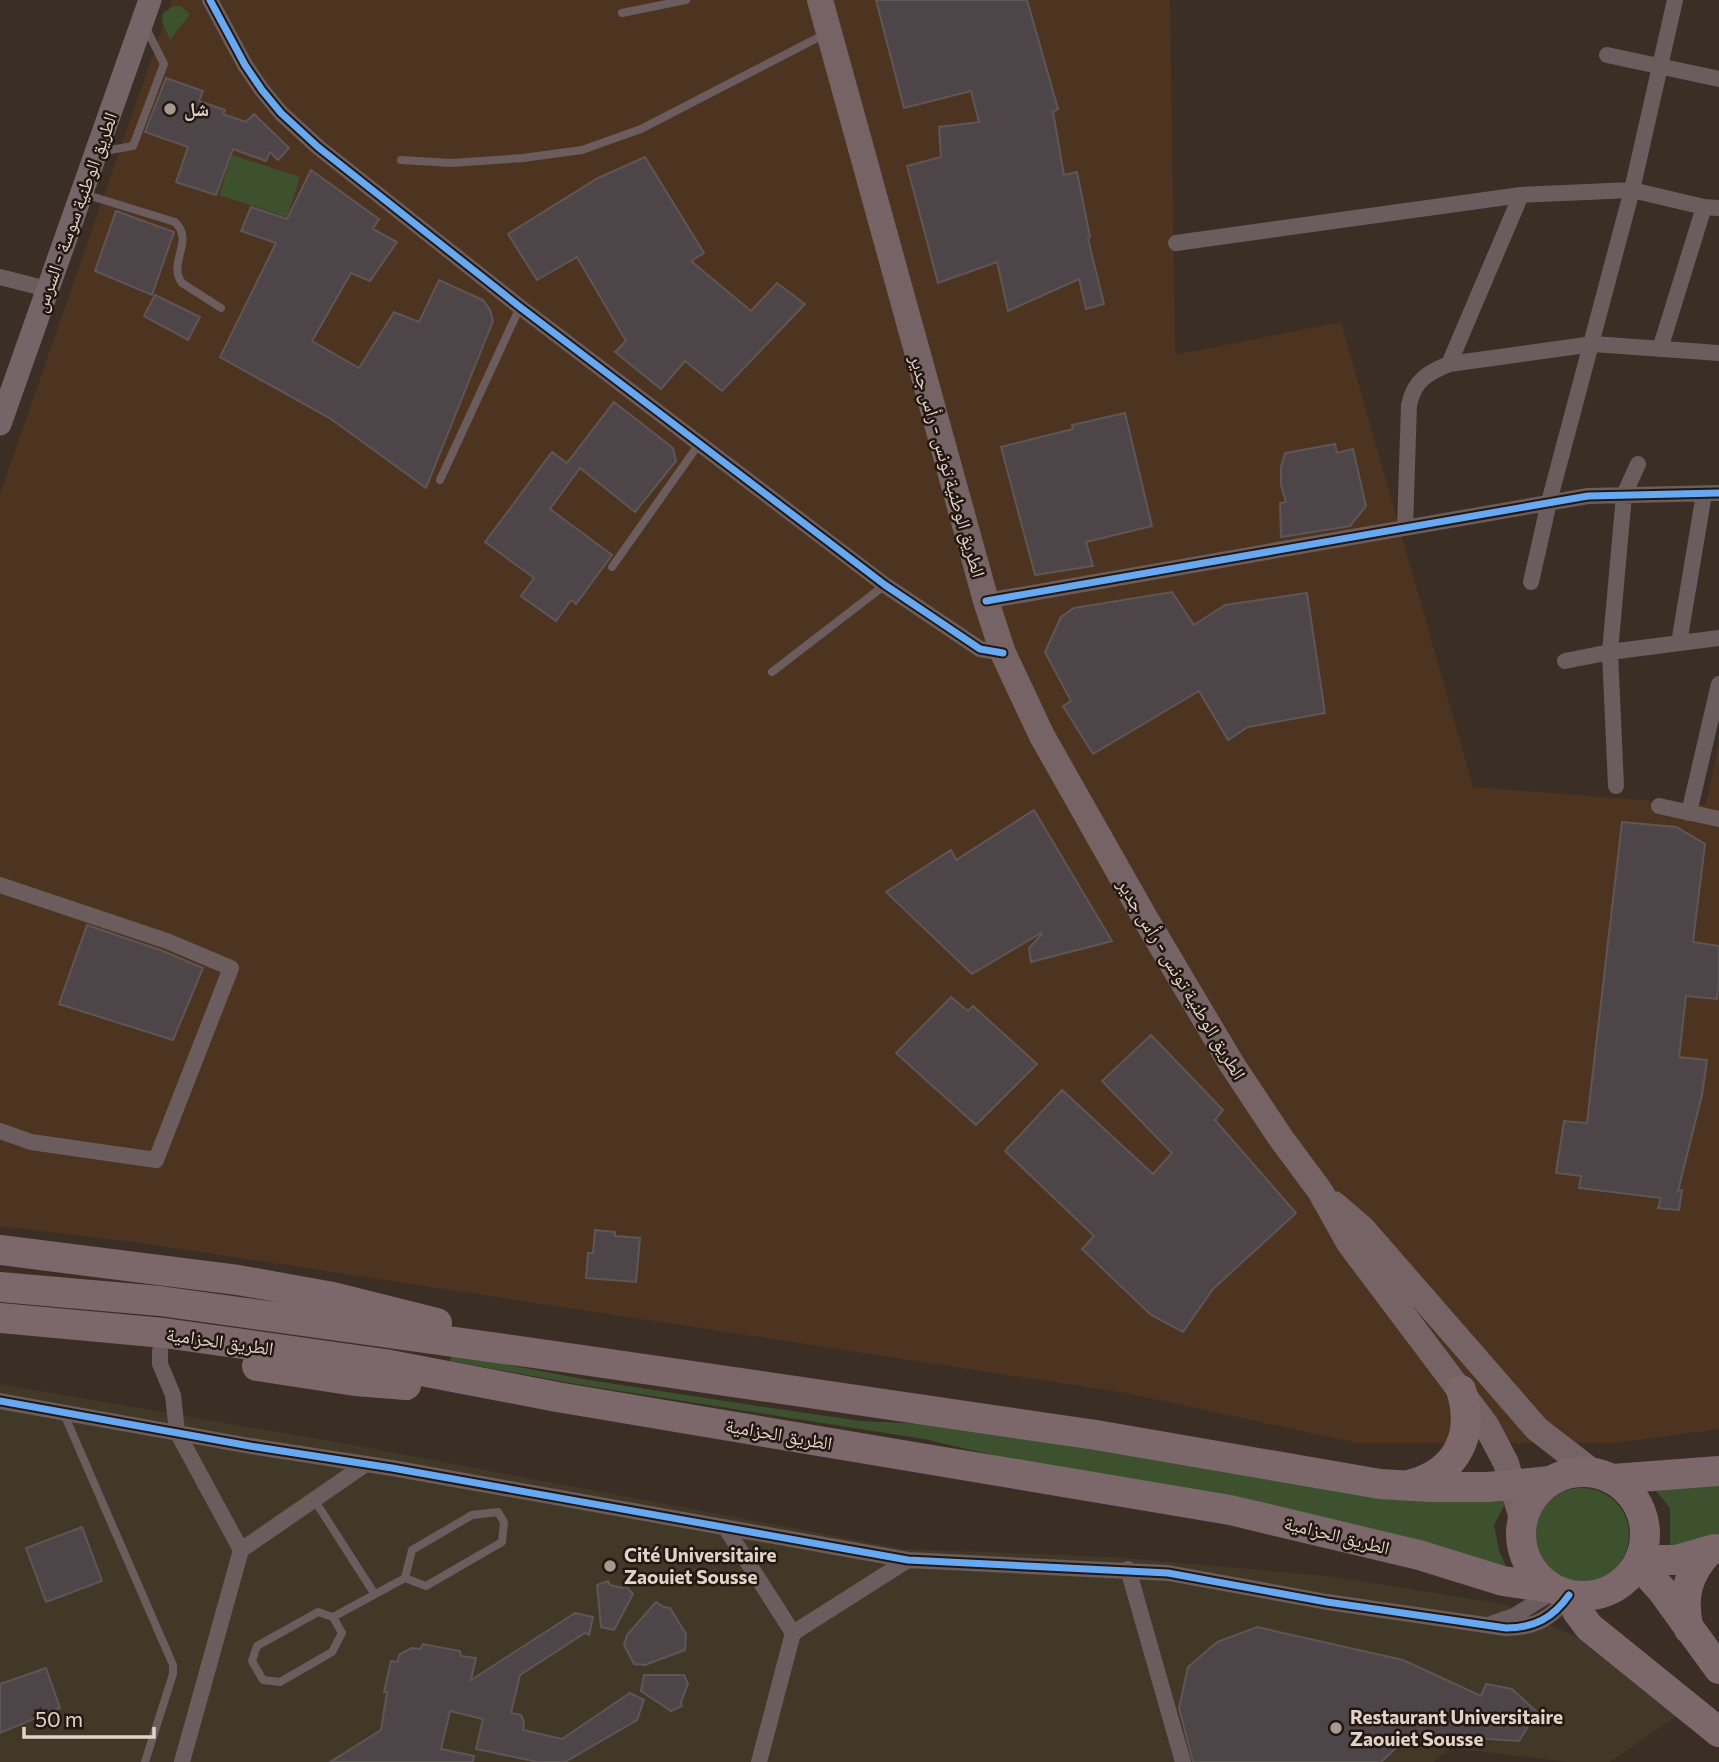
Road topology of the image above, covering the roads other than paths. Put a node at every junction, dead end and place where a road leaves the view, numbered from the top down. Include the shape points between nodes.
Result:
1 (686, 0) edge
2 (820, 0) edge
3 (1675, 0) edge
4 (209, 1) edge
5 (146, 10) edge
6 (621, 13) dead end
7 (829, 32) junction
8 (1607, 55) dead end
9 (1660, 67) junction
10 (1719, 79) edge
11 (96, 153) junction
12 (401, 160) dead end
13 (1632, 190) junction
14 (82, 194) junction
15 (1521, 195) junction
16 (1711, 208) edge
17 (1177, 243) dead end
18 (0, 277) edge
19 (47, 289) junction
20 (520, 307) junction
21 (221, 308) dead end
22 (1593, 344) junction
23 (1660, 349) junction
24 (1719, 353) edge
25 (1449, 364) junction
26 (0, 424) edge
27 (700, 443) junction
28 (1638, 464) dead end
29 (440, 480) dead end
30 (1711, 494) edge
31 (1624, 495) junction
32 (1549, 502) junction
33 (1405, 528) junction
34 (612, 567) dead end
35 (1531, 582) dead end
36 (885, 585) junction
37 (986, 601) junction
38 (1719, 638) edge
39 (1679, 643) junction
40 (1610, 652) junction
41 (1003, 653) junction
42 (1565, 660) dead end
43 (772, 672) dead end
44 (1719, 684) edge
45 (1616, 786) dead end
46 (1659, 806) dead end
47 (1689, 813) junction
48 (1719, 819) edge
49 (0, 885) edge
50 (0, 1132) edge
51 (1320, 1191) junction
52 (0, 1250) edge
53 (0, 1287) edge
54 (0, 1318) edge
55 (0, 1333) edge
56 (160, 1351) junction
57 (562, 1357) junction
58 (1461, 1390) junction
59 (557, 1396) junction
60 (0, 1401) edge
61 (64, 1414) junction
62 (177, 1433) junction
63 (366, 1464) junction
64 (1719, 1471) edge
65 (1604, 1476) junction
66 (1550, 1482) junction
67 (1513, 1484) junction
68 (1409, 1485) junction
69 (315, 1501) junction
70 (1522, 1519) junction
71 (725, 1527) junction
72 (241, 1550) junction
73 (1714, 1550) edge
74 (908, 1560) junction
75 (1639, 1562) junction
76 (1128, 1569) junction
77 (405, 1578) junction
78 (1562, 1592) junction
79 (374, 1593) junction
80 (332, 1617) junction
81 (1689, 1629) junction
82 (793, 1633) junction
83 (1719, 1669) edge
84 (1719, 1732) edge
85 (145, 1762) edge
86 (182, 1762) edge
87 (759, 1762) edge
88 (1183, 1762) edge

1 - 6 lane
2 - 7 main road, الطريق الوطنية تونس - رأس جدير
3 - 9 street
4 - 20 street via 245,65 281,113
5 - 11 main road, الطريق الوطنية سوسة - السرس
5 - 11 lane via 164,64 133,146
7 - 12 lane via 641,130 582,150 451,163
7 - 37 main road, الطريق الوطنية تونس - رأس جدير
8 - 9 street
9 - 10 street
9 - 13 street
11 - 14 main road, الطريق الوطنية سوسة - السرس
13 - 15 street
13 - 16 street
13 - 22 street
14 - 19 main road, الطريق الوطنية سوسة - السرس
14 - 21 lane via 175,222 184,234 178,278
15 - 17 street
15 - 25 street
16 - 23 street
18 - 19 street
19 - 26 main road, الطريق الوطنية سوسة - السرس
20 - 27 street
20 - 29 lane
22 - 23 street
22 - 25 street
22 - 32 street
23 - 24 street
25 - 33 street via 1431,371 1412,390
27 - 34 lane
27 - 36 street
28 - 31 street
30 - 31 street
30 - 39 street
31 - 32 street
31 - 40 street
32 - 33 street
32 - 35 street
33 - 37 street
36 - 41 street via 980,649
36 - 43 lane
37 - 41 main road, الطريق الوطنية تونس - رأس جدير
38 - 39 street
39 - 40 street
40 - 42 street
40 - 45 street
41 - 51 main road, الطريق الوطنية تونس - رأس جدير via 1042,736 1145,918 1231,1063
44 - 47 street
46 - 47 street
47 - 48 street
49 - 50 street via 167,941 231,968 156,1160 31,1142
51 - 58 main road, الطريق الوطنية تونس - رأس جدير via 1349,1242
51 - 65 main road, الطريق الوطنية تونس - رأس جدير via 1362,1228 1536,1429
52 - 57 highway via 238,1280 333,1297
53 - 57 highway, الطريق الحزامية via 160,1301
54 - 59 highway, الطريق الحزامية via 233,1342
55 - 56 highway
56 - 59 highway via 355,1381
56 - 62 street via 160,1364 173,1395
57 - 68 highway, الطريق الحزامية
58 - 67 main road, الطريق الوطنية تونس - رأس جدير via 1486,1425
58 - 68 highway via 1467,1420 1459,1450 1438,1473
59 - 78 highway, الطريق الحزامية via 1230,1510
60 - 61 street
61 - 62 street
61 - 85 lane via 173,1665
62 - 63 street
62 - 72 street
63 - 69 street
63 - 71 street
64 - 65 highway
65 - 66 highway via 1571,1473
65 - 75 highway via 1628,1491 1639,1506 1645,1542
66 - 67 highway, الطريق الحزامية
66 - 70 highway via 1528,1504
67 - 68 highway, الطريق الحزامية
67 - 70 main road, الطريق الوطنية تونس - رأس جدير
69 - 72 street
69 - 79 lane
70 - 78 highway via 1525,1558 1536,1575
71 - 74 street
71 - 82 street
72 - 86 street
73 - 75 highway via 1676,1560
73 - 81 highway via 1699,1562 1687,1587
74 - 76 street
74 - 82 street
75 - 78 highway via 1629,1577 1603,1593
75 - 81 highway
76 - 78 street via 1491,1624
76 - 88 street
77 - 77 lane via 412,1550 472,1516 498,1512 504,1522 502,1542 426,1586
77 - 79 lane
78 - 84 highway via 1589,1627
79 - 80 lane
80 - 80 lane via 318,1612 257,1646 252,1661 263,1680 280,1682 332,1652 342,1633
81 - 83 highway
82 - 87 street

